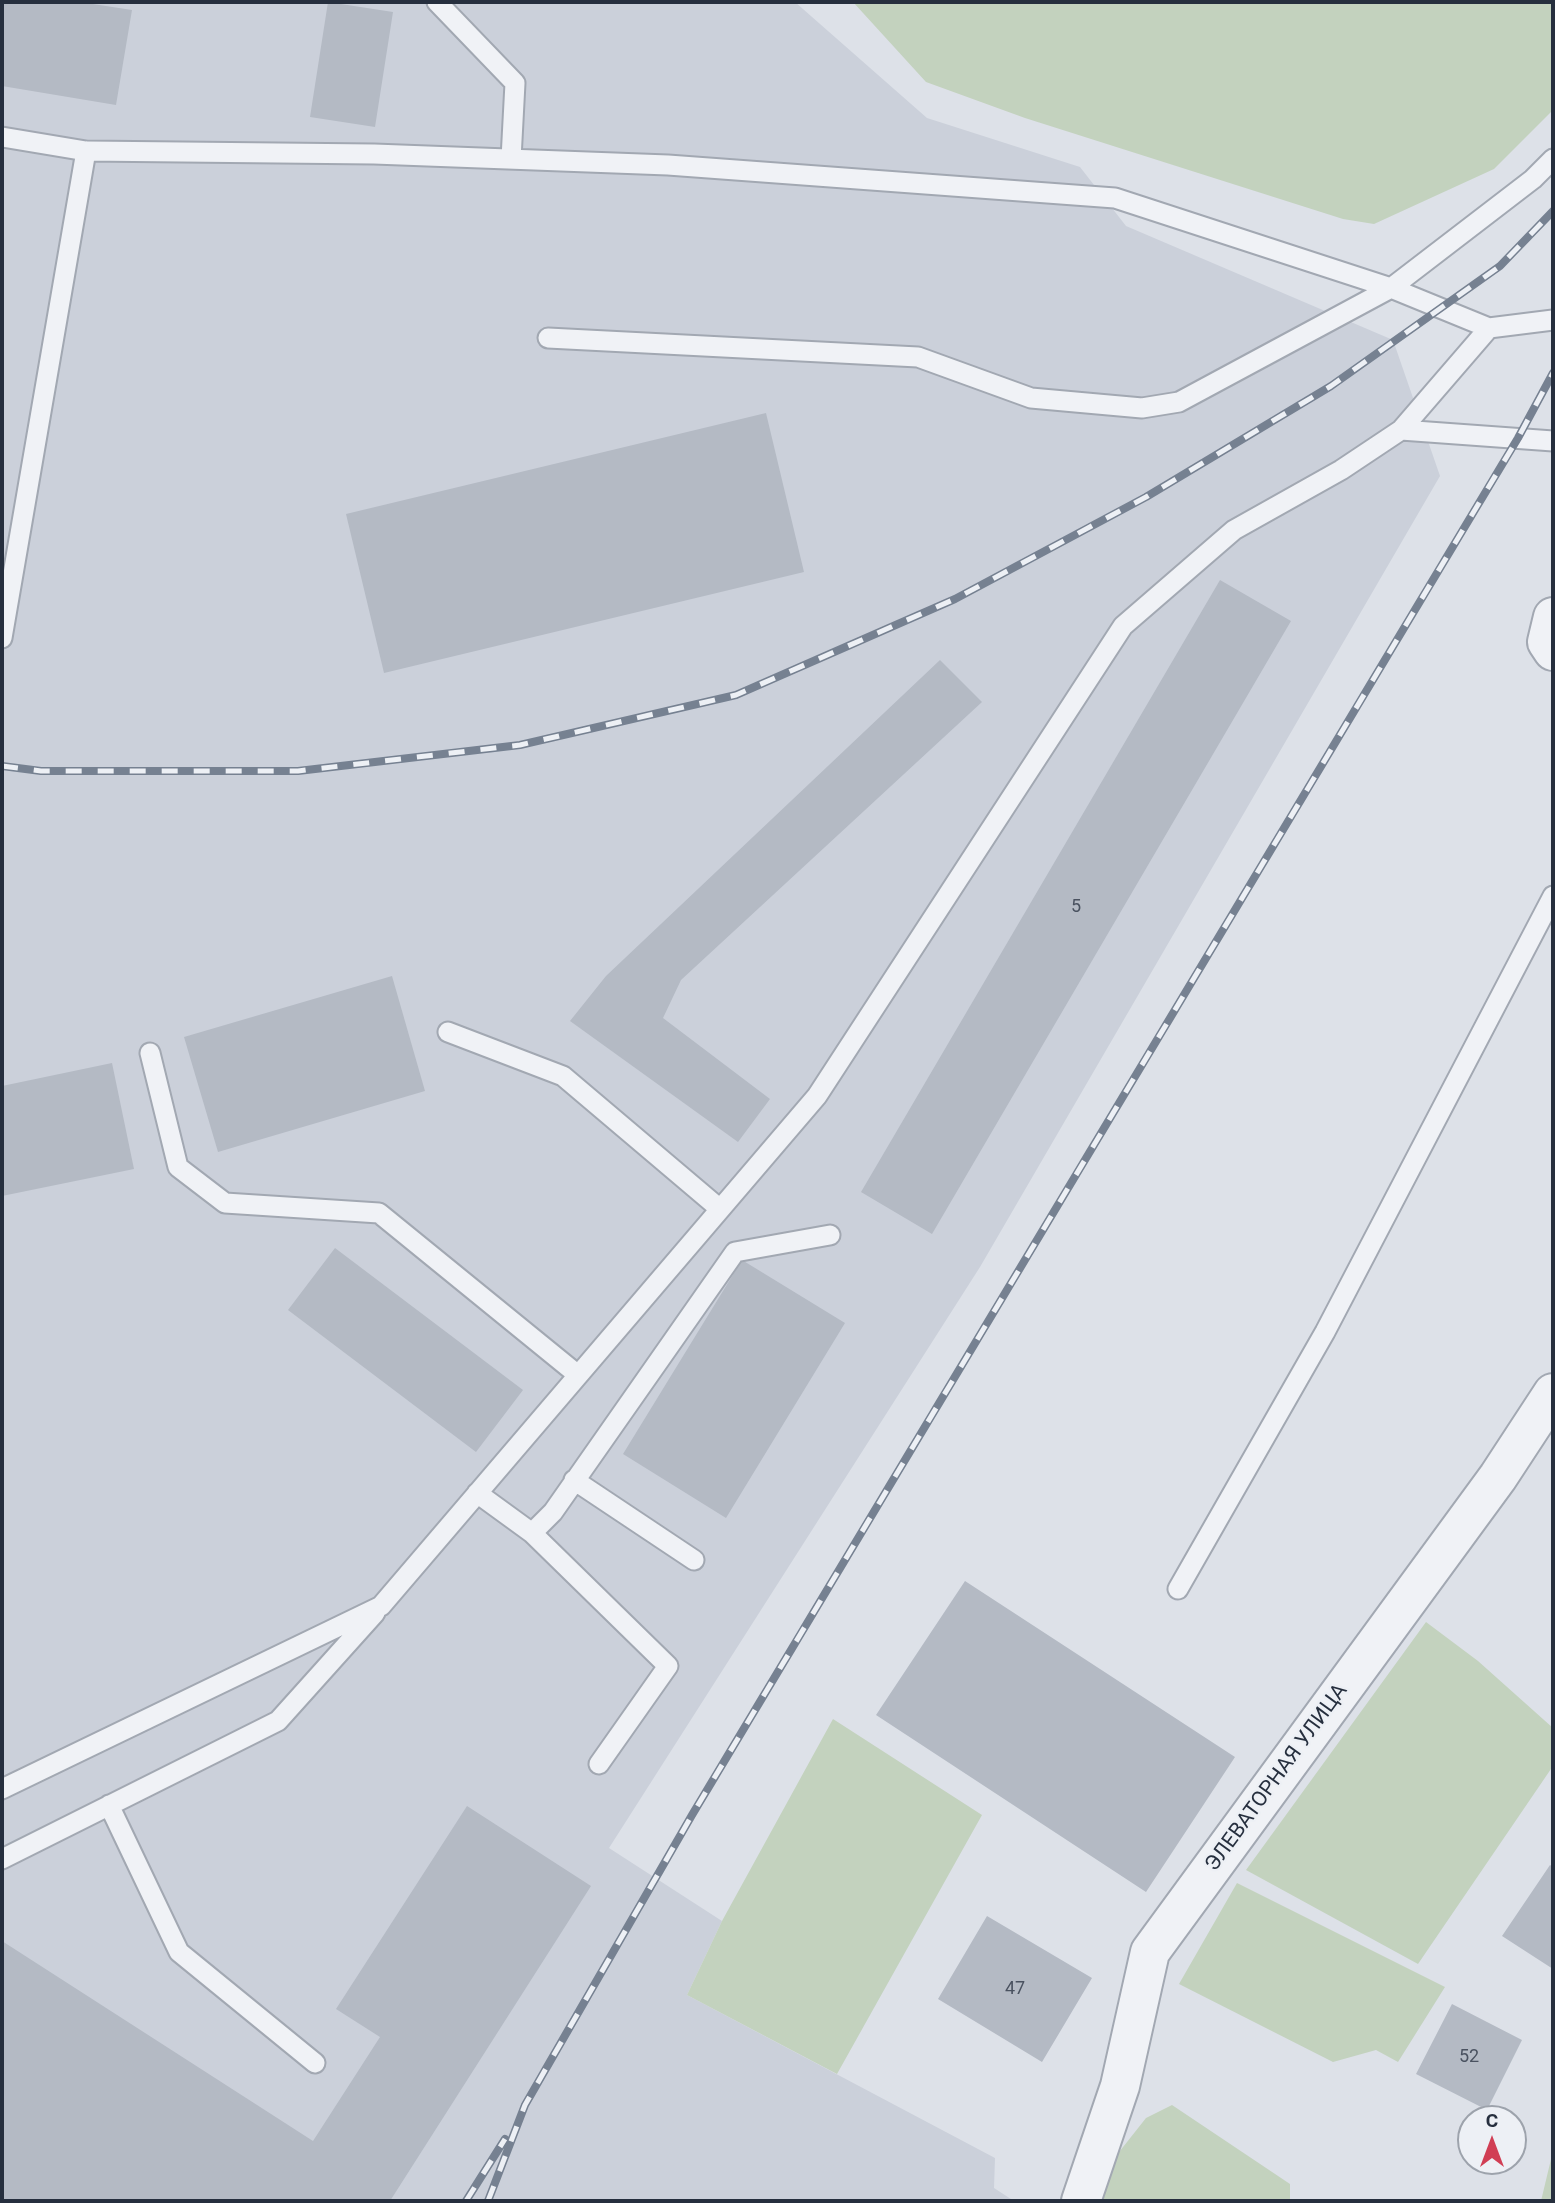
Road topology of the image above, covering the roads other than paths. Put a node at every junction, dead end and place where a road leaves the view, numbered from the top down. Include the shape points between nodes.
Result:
1 (437, 2) edge
2 (2, 136) edge
3 (86, 150) junction
4 (511, 159) junction
5 (1553, 159) edge
6 (1391, 288) junction
7 (1553, 320) edge
8 (1489, 328) junction
9 (548, 338) dead end
10 (1401, 430) junction
11 (1553, 441) edge
12 (1553, 617) edge
13 (2, 638) edge
14 (1553, 651) edge
15 (1553, 896) edge
16 (448, 1032) dead end
17 (150, 1053) dead end
18 (720, 1209) junction
19 (830, 1235) dead end
20 (578, 1375) junction
21 (1553, 1393) edge
22 (574, 1480) junction
23 (477, 1493) junction
24 (532, 1533) junction
25 (694, 1560) dead end
26 (1178, 1589) dead end
27 (381, 1606) junction
28 (599, 1764) dead end
29 (2, 1789) edge
30 (109, 1805) junction
31 (2, 1859) edge
32 (315, 2063) dead end
33 (1081, 2201) edge

1 - 4 lane via 514,83
2 - 3 lane
3 - 4 lane
3 - 13 lane
4 - 6 lane via 668,165 1115,198
5 - 6 lane
6 - 8 lane
6 - 9 lane via 1179,402 1142,408 1031,398 918,357
7 - 8 lane
8 - 10 lane
10 - 11 lane
10 - 18 lane via 1234,530 1123,626 817,1096
12 - 14 street via 1547,642
15 - 26 lane via 1325,1332
16 - 18 lane via 563,1076
17 - 20 lane via 178,1167 225,1203 379,1213
18 - 20 lane
19 - 22 lane via 735,1252
20 - 23 lane
21 - 33 street, ЭЛЕВАТОРНАЯ УЛИЦА via 1498,1477 1150,1952 1119,2086
22 - 24 lane
22 - 25 lane
23 - 24 lane
23 - 27 lane
24 - 28 lane via 668,1666
27 - 29 lane
27 - 30 lane via 278,1721
30 - 31 lane
30 - 32 lane via 179,1952

